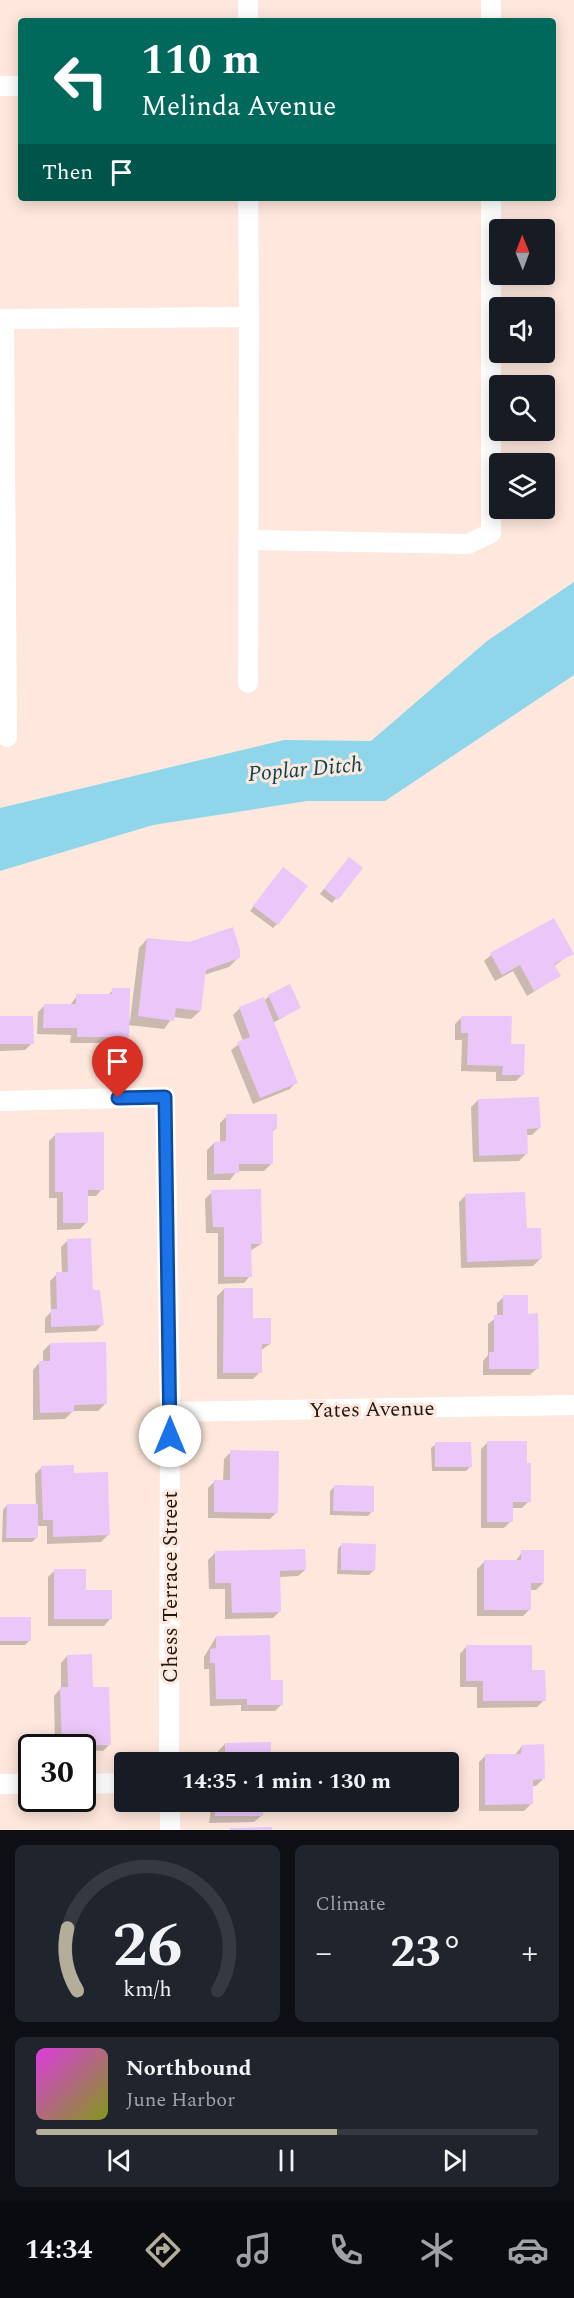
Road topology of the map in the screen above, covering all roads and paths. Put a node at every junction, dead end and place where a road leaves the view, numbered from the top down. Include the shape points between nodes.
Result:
1 (248, 0) edge
2 (491, 0) edge
3 (248, 18) edge
4 (491, 18) edge
5 (0, 86) edge
6 (18, 86) edge
7 (248, 201) edge
8 (491, 201) edge
9 (249, 317) junction
10 (2, 319) edge
11 (249, 540) junction
12 (248, 683) dead end
13 (7, 737) dead end
14 (0, 1101) edge
15 (574, 1405) edge
16 (170, 1412) junction
17 (169, 1752) edge
18 (114, 1783) edge
19 (18, 1784) edge
20 (96, 1784) edge
21 (0, 1785) edge
22 (170, 1812) edge
23 (170, 1830) edge

1 - 3 street
2 - 4 street
5 - 6 street
7 - 9 street
8 - 11 street via 491,533 468,544
9 - 10 street
9 - 11 street
10 - 13 street
11 - 12 street
14 - 16 street, Chess Terrace Street via 165,1097
15 - 16 street, Yates Avenue
16 - 17 street, Chess Terrace Street
18 - 20 street
19 - 21 street
22 - 23 street

